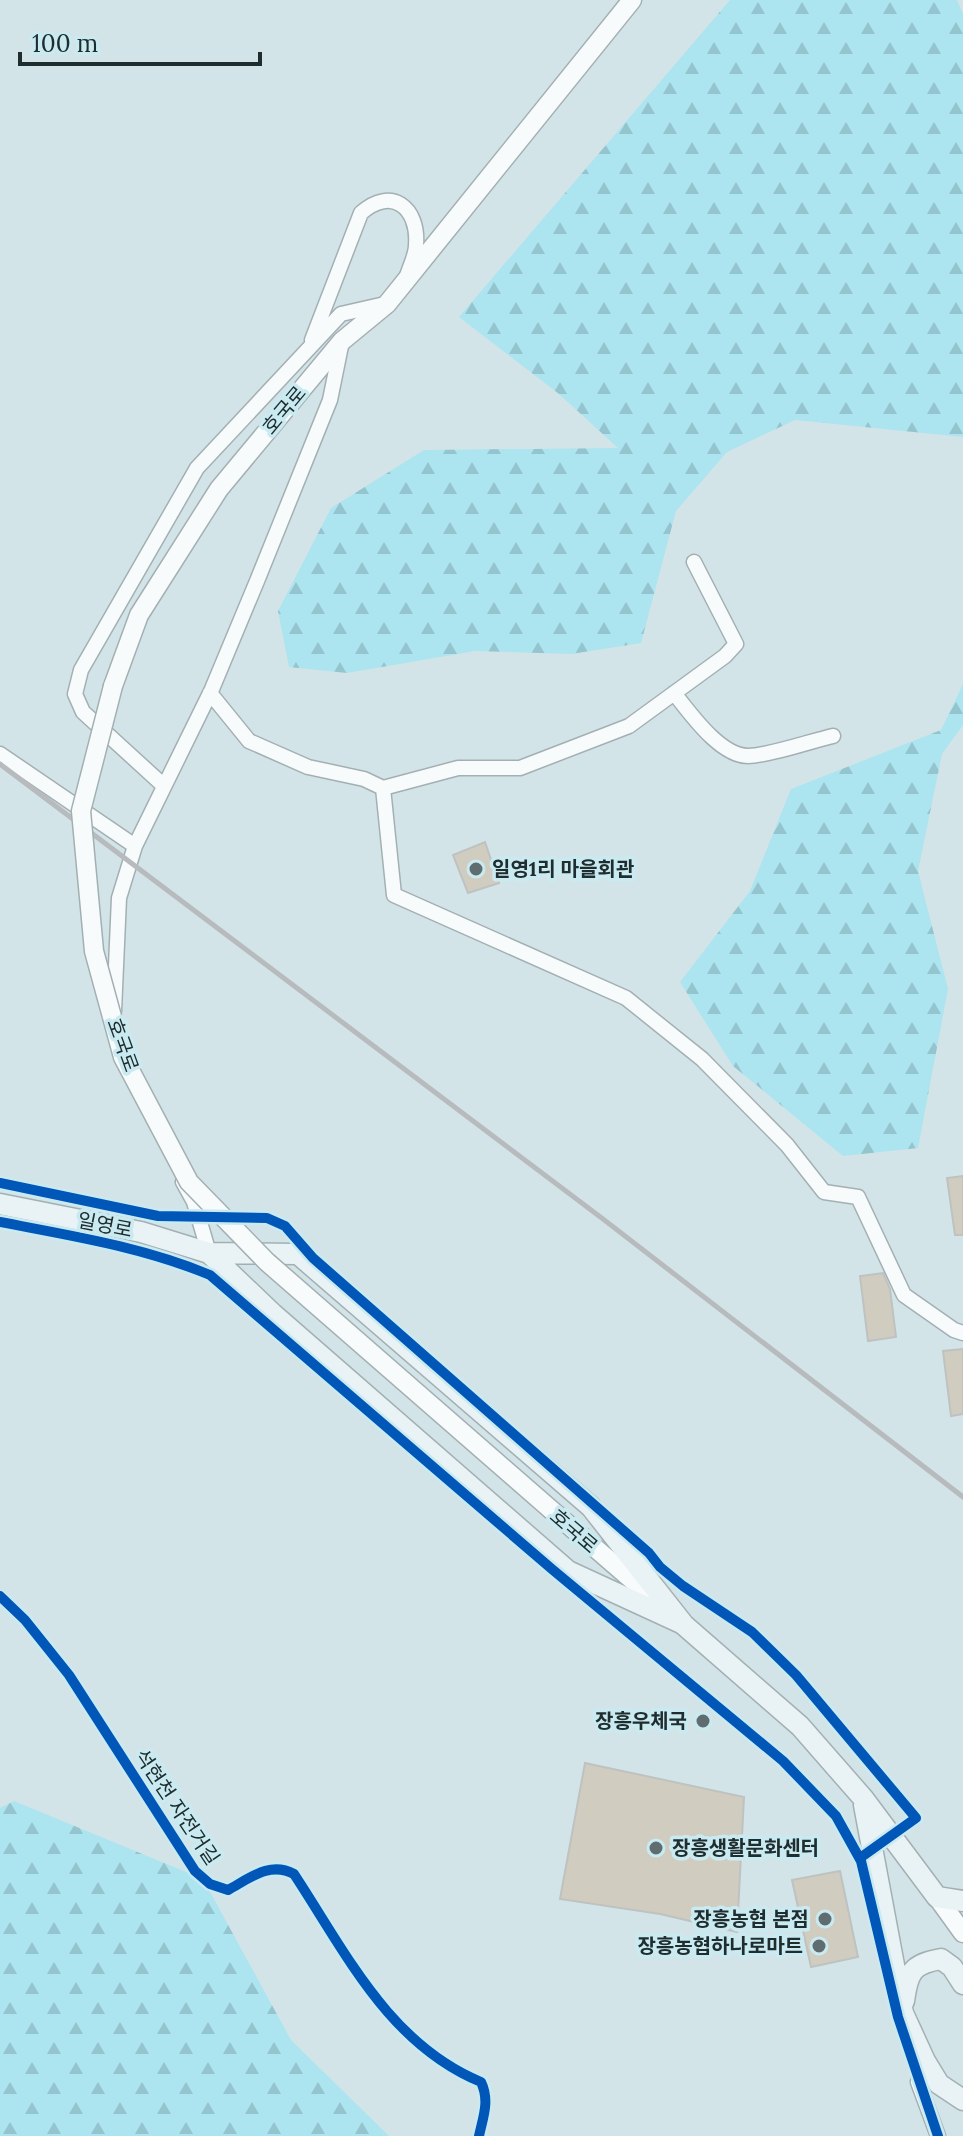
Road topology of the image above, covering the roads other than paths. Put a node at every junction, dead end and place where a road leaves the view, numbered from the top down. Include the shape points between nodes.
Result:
1 (632, 0) edge
2 (405, 282) junction
3 (387, 304) junction
4 (342, 341) junction
5 (309, 348) junction
6 (694, 562) dead end
7 (210, 693) junction
8 (674, 693) junction
9 (833, 736) dead end
10 (0, 754) edge
11 (164, 786) junction
12 (383, 788) junction
13 (135, 846) junction
14 (0, 1204) edge
15 (209, 1253) junction
16 (963, 1333) edge
17 (684, 1625) junction
18 (863, 1798) junction
19 (937, 1897) junction
20 (963, 1901) edge
21 (963, 1933) edge
22 (963, 1984) edge
23 (903, 2013) junction
24 (925, 2061) junction
25 (963, 2100) edge
26 (938, 2136) edge

1 - 2 street, 호국로
2 - 3 street, 호국로
2 - 5 street via 417,247 414,221 406,207 388,200 372,203 361,213
3 - 4 street, 호국로
3 - 5 street via 341,314
4 - 7 street via 330,400
4 - 17 street, 호국로, bridge via 219,489 139,615 113,686 81,811 94,951 123,1057 189,1182 267,1262
5 - 11 street via 197,468 81,670 75,694 83,712
6 - 8 street via 736,644
7 - 11 street
7 - 12 street via 249,741 308,767
8 - 9 street via 726,749 746,756
8 - 12 street via 629,726 520,768 458,768
10 - 13 street
11 - 13 street
12 - 16 street via 394,895 626,998 702,1059 787,1145 824,1192 858,1197 904,1295
13 - 15 street via 119,898 113,1016 164,1147 194,1202
14 - 15 main road, 일영로 via 141,1232
15 - 17 main road via 568,1571
15 - 17 main road via 298,1254 591,1507
17 - 18 main road, 호국로 via 800,1726
18 - 19 main road, 호국로
18 - 23 main road
19 - 20 main road
19 - 21 street, 호국로
22 - 23 main road via 941,1959 918,1966 907,1981
23 - 24 main road
24 - 25 main road via 939,2084
24 - 26 street via 918,2082

